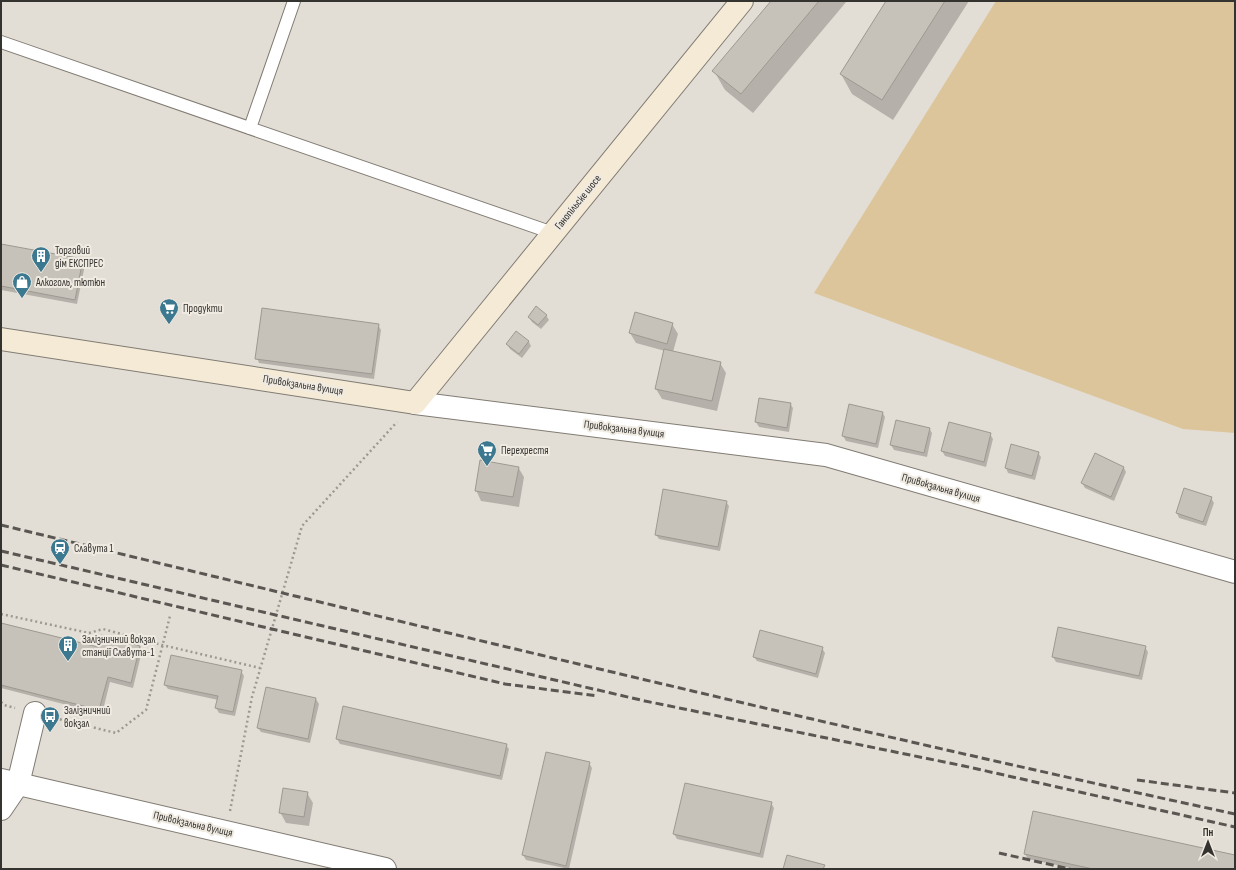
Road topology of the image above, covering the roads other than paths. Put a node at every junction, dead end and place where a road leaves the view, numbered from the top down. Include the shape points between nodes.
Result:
1 (294, 1) edge
2 (742, 1) edge
3 (1, 42) edge
4 (250, 128) junction
5 (553, 233) junction
6 (1, 339) edge
7 (414, 403) junction
8 (1235, 572) edge
9 (35, 713) dead end
10 (9, 782) edge
11 (1, 809) edge
12 (385, 869) edge

1 - 4 lane
2 - 5 main road, Ганопільске шосе
3 - 4 lane
4 - 5 lane
5 - 7 main road, Ганопільске шосе
6 - 7 main road, Привокзальна вулиця
7 - 8 street, Привокзальна вулиця via 826,455
9 - 10 street
10 - 11 street
10 - 12 street, Привокзальна вулиця

